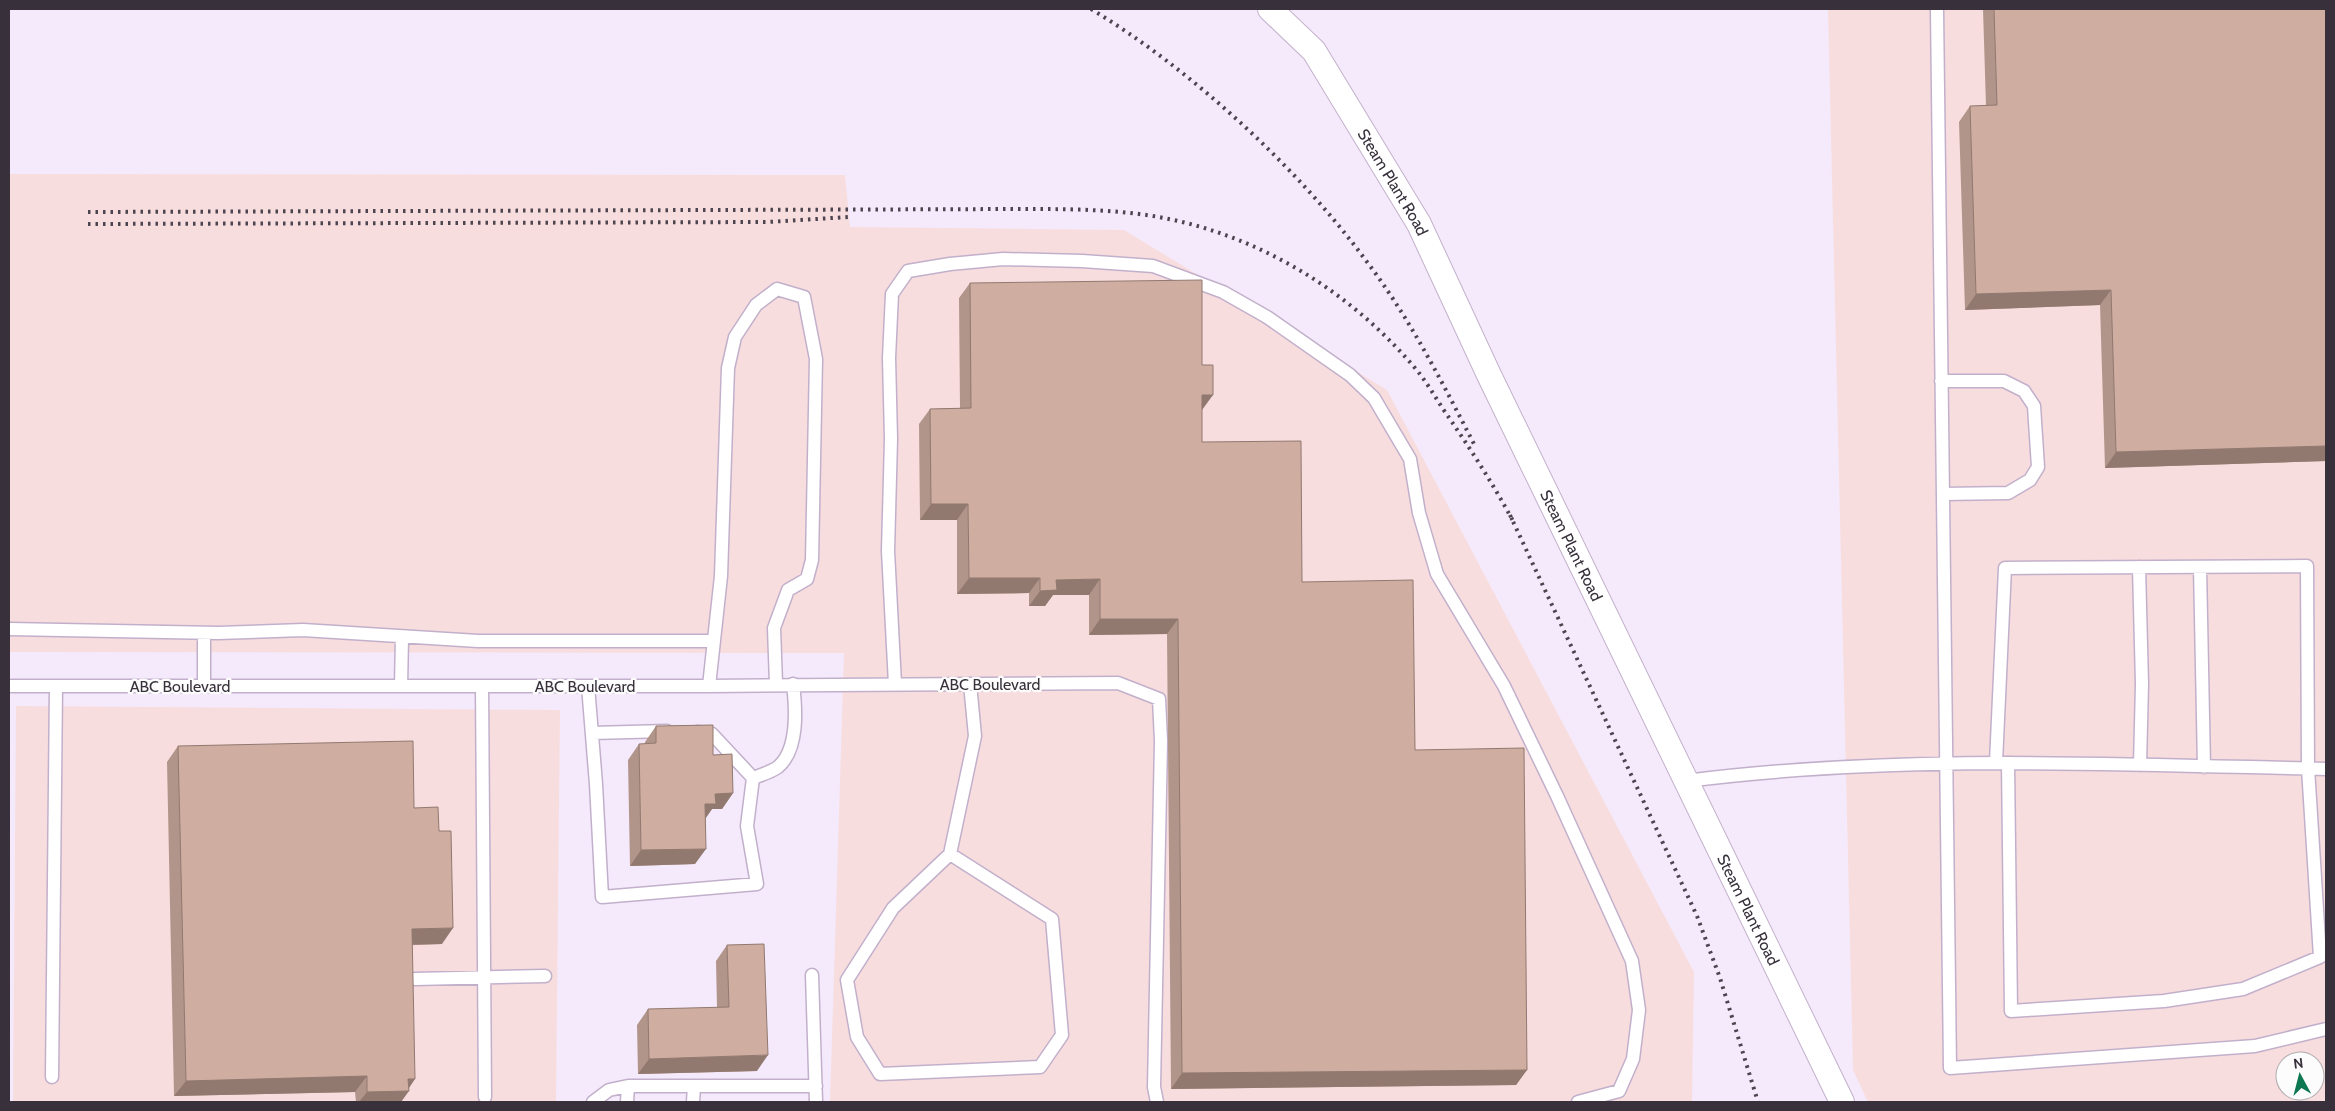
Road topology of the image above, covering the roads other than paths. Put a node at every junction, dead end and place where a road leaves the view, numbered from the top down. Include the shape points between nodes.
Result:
1 (1270, 9) edge
2 (1937, 9) edge
3 (1941, 381) junction
4 (1943, 494) junction
5 (2139, 567) junction
6 (2200, 567) junction
7 (9, 629) edge
8 (204, 633) junction
9 (402, 638) junction
10 (714, 641) junction
11 (776, 684) junction
12 (793, 684) junction
13 (895, 684) junction
14 (970, 684) junction
15 (9, 686) edge
16 (56, 686) junction
17 (204, 686) junction
18 (401, 686) junction
19 (482, 686) junction
20 (588, 686) junction
21 (709, 686) junction
22 (592, 733) junction
23 (2002, 762) junction
24 (1946, 763) junction
25 (2140, 765) junction
26 (2204, 767) junction
27 (2308, 768) junction
28 (2326, 769) edge
29 (753, 778) junction
30 (1686, 781) junction
31 (950, 854) junction
32 (812, 974) dead end
33 (545, 976) dead end
34 (484, 978) junction
35 (414, 979) edge
36 (2326, 1029) edge
37 (52, 1077) dead end
38 (628, 1086) junction
39 (694, 1086) junction
40 (816, 1086) junction
41 (485, 1097) dead end
42 (593, 1102) edge
43 (627, 1102) edge
44 (693, 1102) edge
45 (816, 1102) edge
46 (1158, 1102) edge
47 (1578, 1102) edge
48 (1842, 1102) edge

1 - 30 street, Steam Plant Road via 1314,51 1419,224 1488,375
2 - 3 lane
3 - 4 lane
3 - 4 lane via 2004,381 2024,391 2034,406 2038,467 2030,480 2008,493
4 - 24 lane
5 - 6 lane
5 - 23 lane via 2005,568
5 - 25 lane via 2142,627
6 - 26 lane
6 - 27 lane via 2307,566
7 - 8 lane
8 - 9 lane via 303,630
8 - 17 lane
9 - 10 lane via 496,642
9 - 18 lane
10 - 11 lane via 721,576 728,368 735,337 756,306 777,288 804,297 816,359 812,560 807,579 788,590 774,628
10 - 21 lane
11 - 12 lane, ABC Boulevard
11 - 21 lane, ABC Boulevard
12 - 13 lane, ABC Boulevard
12 - 29 lane via 796,729 785,760 776,768
13 - 14 lane, ABC Boulevard
13 - 47 lane via 888,551 889,358 892,294 908,271 1003,259 1153,266 1222,292 1267,317 1350,375 1374,398 1402,444 1410,459 1419,513 1437,574 1504,686 1632,961 1640,1010 1633,1059 1618,1091
14 - 31 lane via 975,736
14 - 46 lane, ABC Boulevard via 1118,683 1159,699 1161,741 1154,1087
15 - 16 lane, ABC Boulevard
16 - 17 lane, ABC Boulevard
16 - 37 lane
17 - 18 lane, ABC Boulevard
18 - 19 lane, ABC Boulevard
19 - 20 lane, ABC Boulevard
19 - 34 lane
20 - 21 lane, ABC Boulevard
20 - 22 lane
22 - 29 lane via 691,731 712,734
22 - 29 lane via 602,897 757,884 747,826
23 - 24 lane
23 - 25 lane
23 - 27 lane via 2011,1010 2164,1002 2243,989 2320,957
24 - 30 lane via 1763,771
24 - 36 lane via 1950,1068 2255,1046
25 - 26 lane
26 - 27 lane
27 - 28 lane
30 - 48 street, Steam Plant Road
31 - 31 lane via 894,908 847,980 857,1037 880,1074 1040,1067 1062,1035 1052,919
32 - 40 lane
33 - 34 lane
34 - 35 lane
34 - 41 lane
38 - 39 lane
38 - 42 lane via 609,1090
38 - 43 lane
39 - 40 lane
39 - 44 lane
40 - 45 lane

